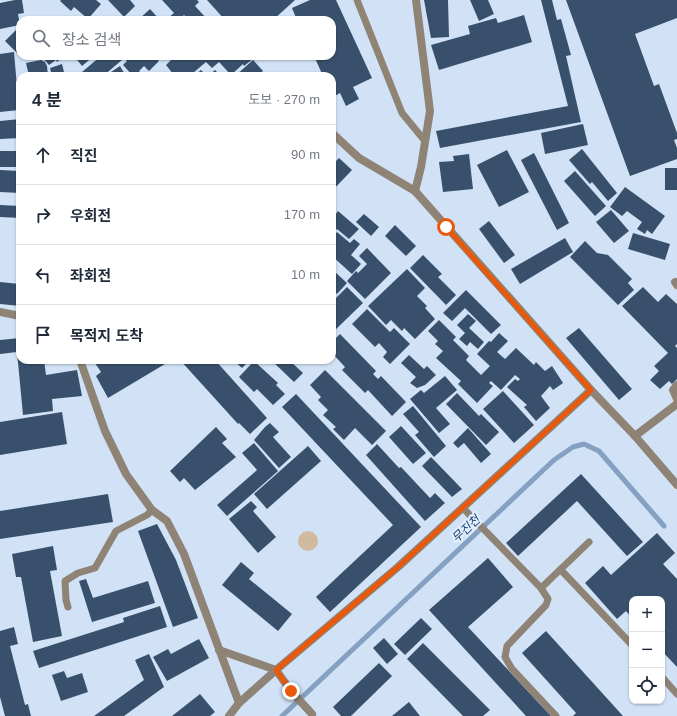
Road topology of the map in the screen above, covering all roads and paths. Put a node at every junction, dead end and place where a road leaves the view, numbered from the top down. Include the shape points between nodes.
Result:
1 (357, 0) edge
2 (416, 0) edge
3 (336, 137) edge
4 (425, 141) junction
5 (415, 191) junction
6 (0, 312) edge
7 (16, 315) edge
8 (81, 364) edge
9 (677, 385) edge
10 (591, 390) junction
11 (677, 399) edge
12 (677, 404) edge
13 (635, 436) junction
14 (677, 485) edge
15 (463, 508) junction
16 (152, 510) junction
17 (589, 542) dead end
18 (561, 570) junction
19 (541, 588) junction
20 (68, 607) dead end
21 (629, 642) edge
22 (219, 650) junction
23 (276, 670) junction
24 (665, 680) edge
25 (677, 694) edge
26 (239, 704) junction
27 (233, 714) edge
28 (312, 715) edge
29 (556, 716) edge

1 - 4 lane via 402,113
2 - 4 street via 430,111
3 - 5 street via 359,158
4 - 5 street
5 - 10 street
6 - 7 street
8 - 16 street via 105,431 126,474
9 - 11 street via 672,390
10 - 13 street
10 - 15 street
12 - 13 street
13 - 14 street
15 - 19 lane
15 - 23 street via 398,567
16 - 20 lane via 116,531 95,568 78,573 65,581
16 - 22 street via 167,521 184,554
17 - 18 lane
18 - 19 lane
18 - 21 lane
19 - 29 lane via 548,600 546,605 507,646 505,657 512,669
22 - 23 street
22 - 26 street
23 - 26 street
23 - 28 street
24 - 25 lane
26 - 27 street

